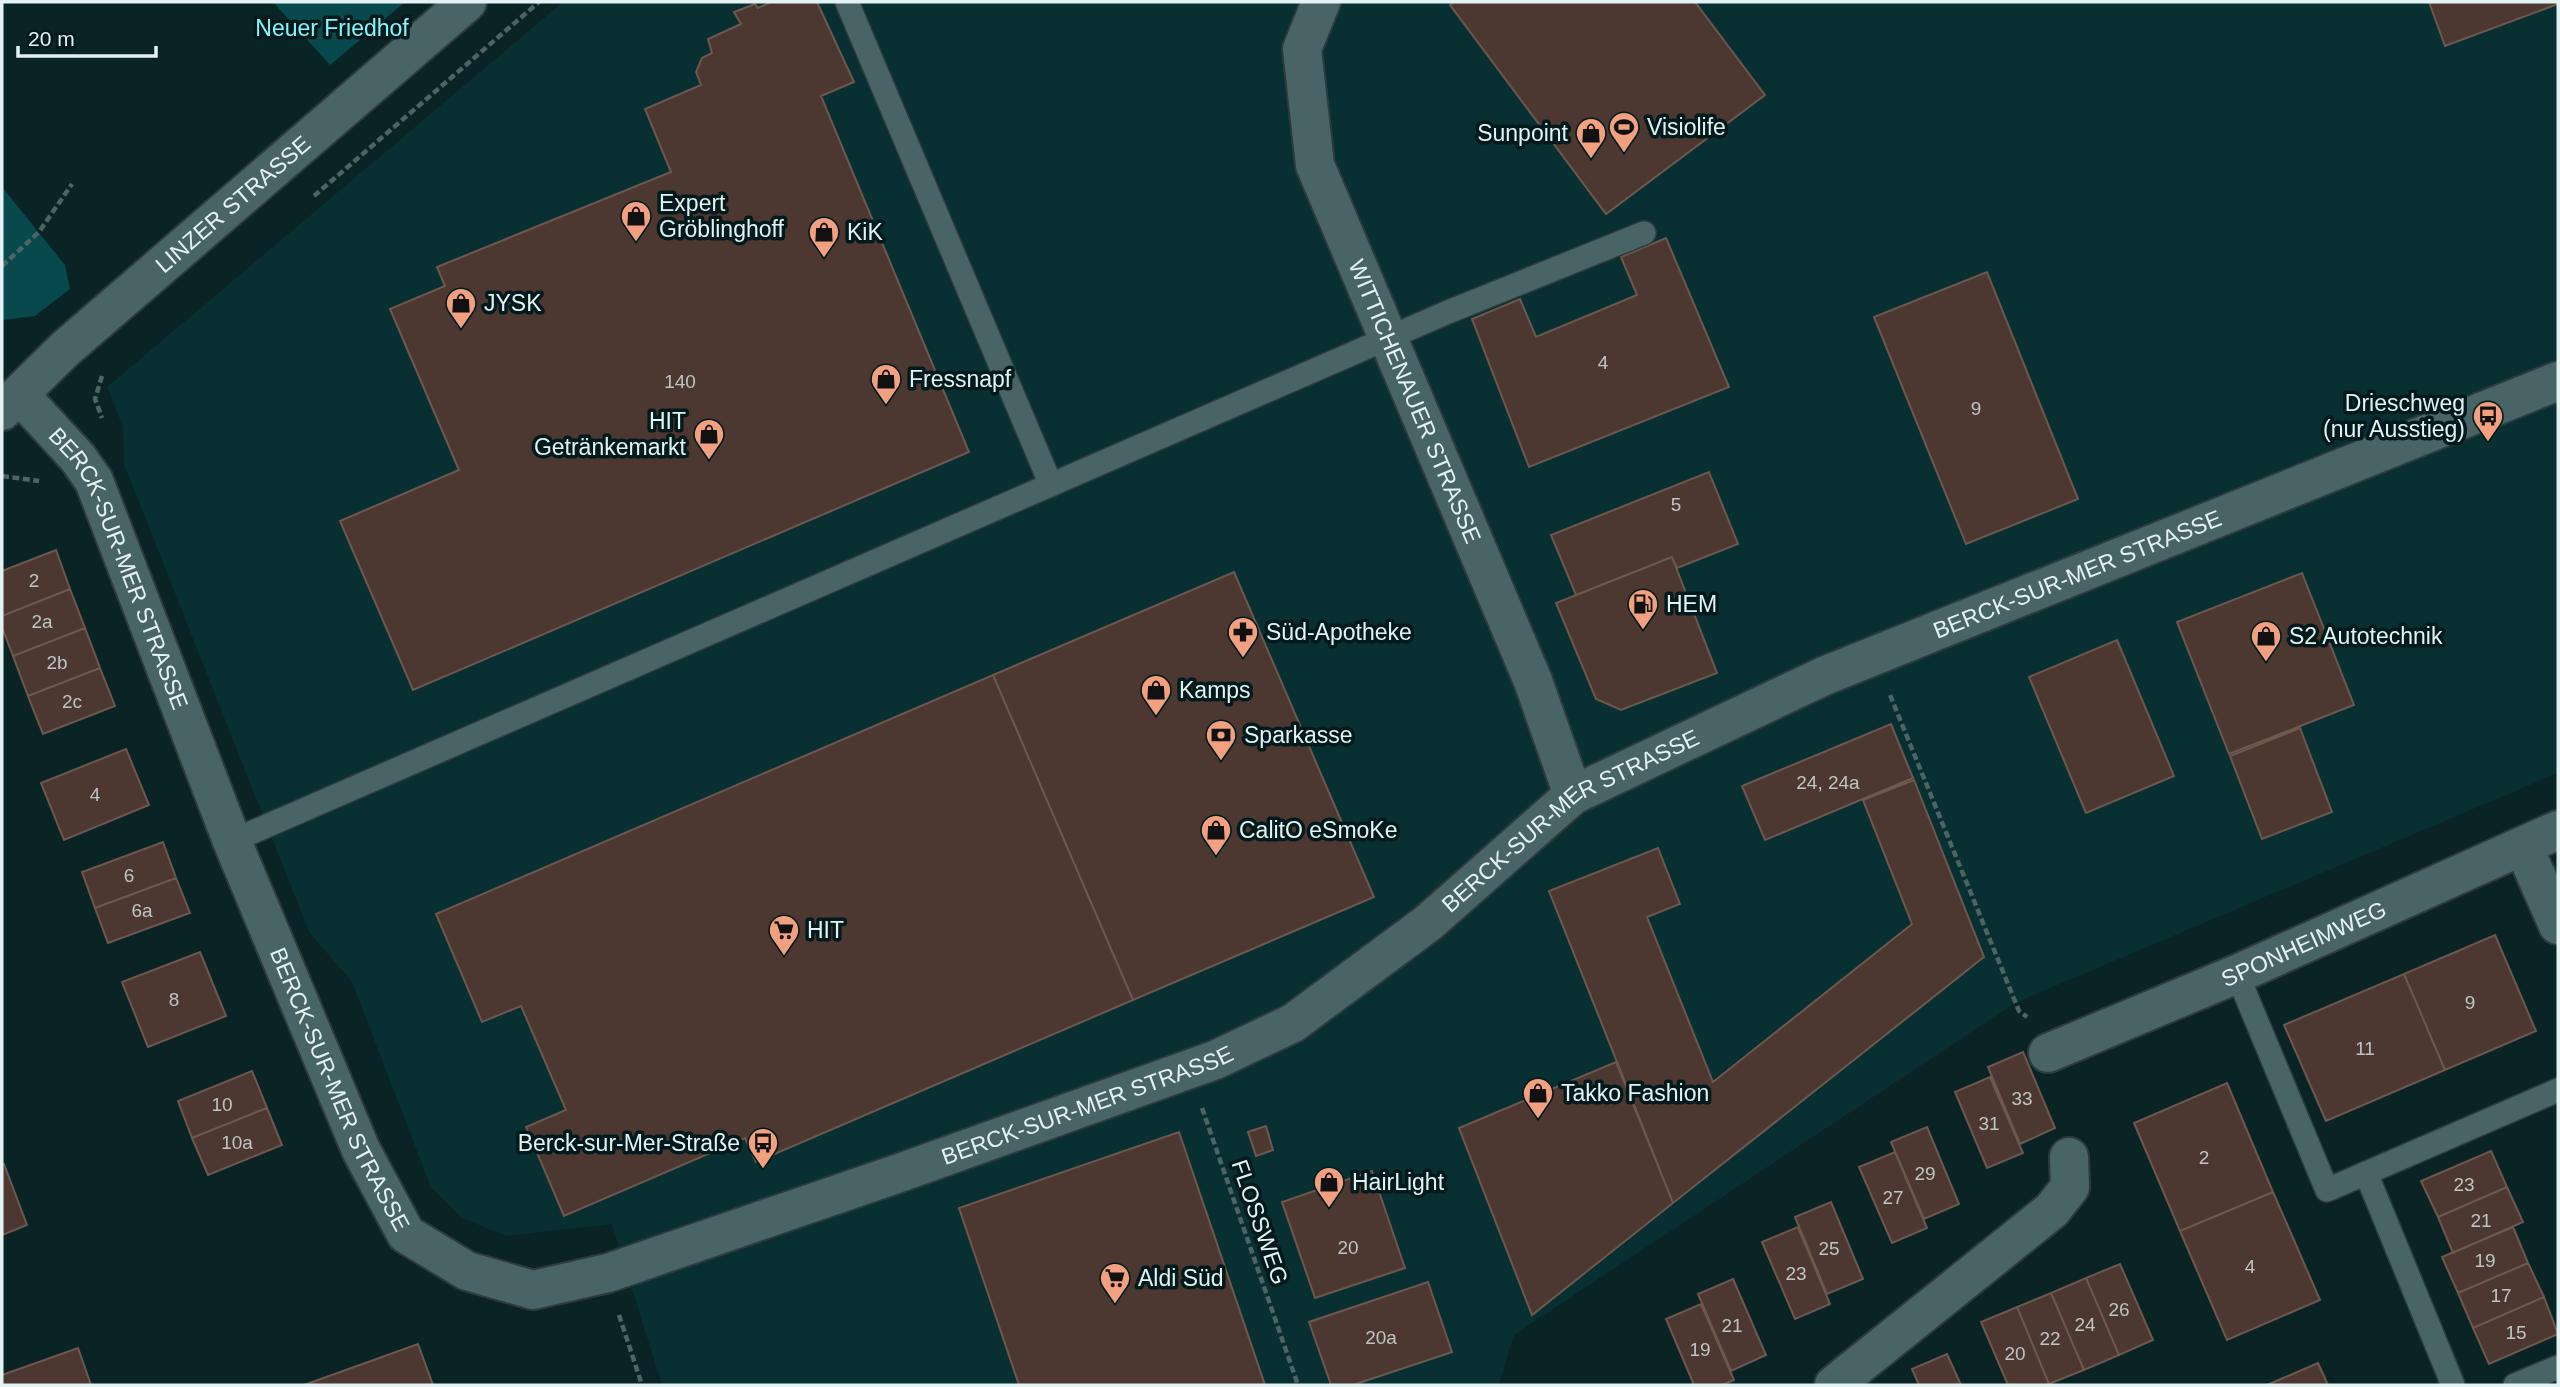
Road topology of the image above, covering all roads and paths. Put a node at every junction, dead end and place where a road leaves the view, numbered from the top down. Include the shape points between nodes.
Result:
1 (467, 2) edge
2 (539, 2) edge
3 (848, 2) edge
4 (1321, 2) edge
5 (72, 184) dead end
6 (312, 198) dead end
7 (1644, 233) dead end
8 (2, 267) edge
9 (1388, 339) junction
10 (102, 376) dead end
11 (2558, 382) edge
12 (11, 403) edge
13 (79, 458) junction
14 (2, 476) edge
15 (1051, 485) junction
16 (1874, 655) junction
17 (1573, 795) junction
18 (2558, 830) edge
19 (232, 841) junction
20 (2523, 846) junction
21 (2558, 925) edge
22 (2237, 974) junction
23 (2056, 1049) joint
24 (1189, 1071) junction
25 (2558, 1090) edge
26 (2069, 1157) dead end
27 (2366, 1173) junction
28 (608, 1273) junction
29 (2558, 1367) edge
30 (642, 1385) edge
31 (1298, 1385) edge
32 (1834, 1385) edge
33 (2453, 1385) edge
34 (2515, 1385) edge

1 - 12 street, LINZER STRASSE via 65,349
2 - 6 path
3 - 15 lane
4 - 9 street, WITTICHENAUER STRASSE via 1301,49 1315,166
5 - 8 path via 39,232
7 - 9 lane
9 - 15 lane
9 - 17 street, WITTICHENAUER STRASSE via 1533,681
10 - 13 path via 95,400 106,436
11 - 16 street, BERCK-SUR-MER STRASSE
12 - 13 street, BERCK-SUR-MER STRASSE
13 - 14 path via 52,483
13 - 19 street, BERCK-SUR-MER STRASSE via 94,481
15 - 19 lane
16 - 17 street, BERCK-SUR-MER STRASSE
16 - 23 path via 2019,1011
17 - 24 street, BERCK-SUR-MER STRASSE via 1428,923 1301,1017
18 - 20 street, SPONHEIMWEG
19 - 28 street, BERCK-SUR-MER STRASSE via 361,1150 406,1234 467,1271 533,1290
20 - 21 street
20 - 22 street, SPONHEIMWEG
22 - 23 street, SPONHEIMWEG
22 - 27 lane via 2327,1190
24 - 28 street, BERCK-SUR-MER STRASSE
24 - 31 path, FLOSSWEG
25 - 27 lane
26 - 32 street via 2070,1187 2052,1210
27 - 33 lane
28 - 30 path
29 - 34 lane

